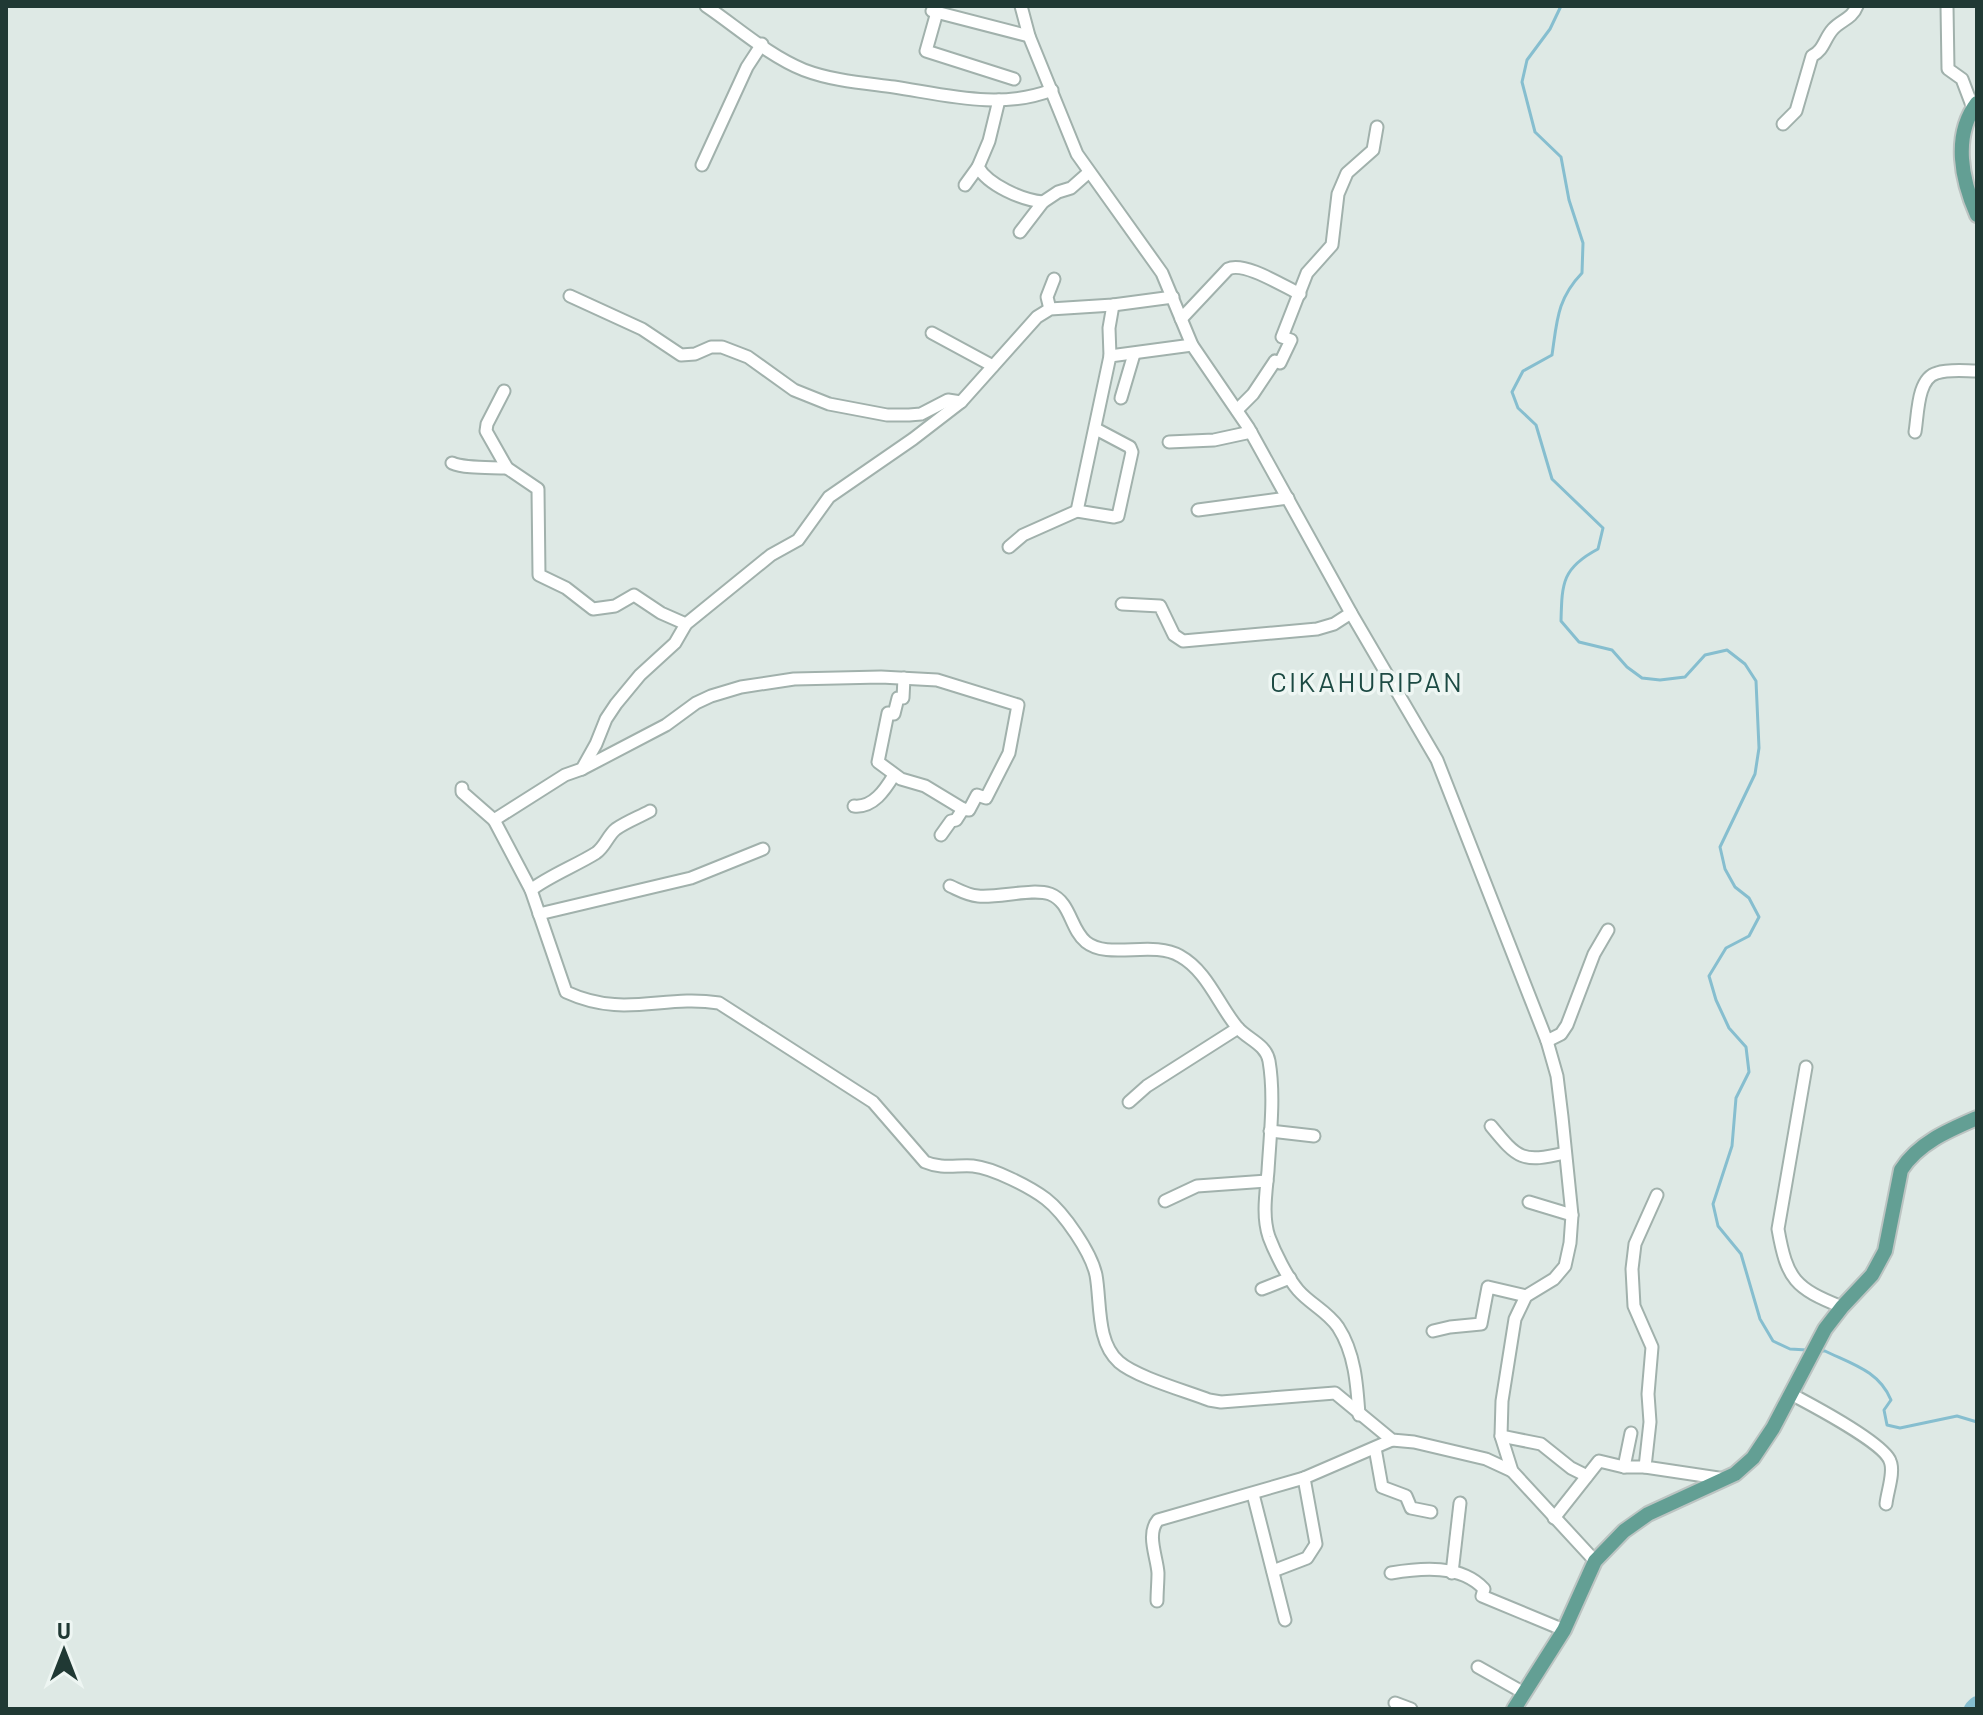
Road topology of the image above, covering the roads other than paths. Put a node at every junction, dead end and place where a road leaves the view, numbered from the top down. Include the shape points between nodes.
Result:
1 (706, 6) edge
2 (1021, 6) edge
3 (1857, 6) edge
4 (1947, 6) edge
5 (935, 9) edge
6 (1029, 36) junction
7 (762, 44) junction
8 (1014, 79) dead end
9 (1052, 90) junction
10 (999, 100) junction
11 (1975, 106) edge
12 (1783, 124) dead end
13 (1377, 127) dead end
14 (702, 165) dead end
15 (978, 167) junction
16 (1088, 173) junction
17 (965, 185) dead end
18 (1043, 202) junction
19 (1977, 215) edge
20 (1020, 232) dead end
21 (1054, 279) dead end
22 (1300, 294) junction
23 (570, 296) dead end
24 (1173, 297) junction
25 (1113, 305) junction
26 (1050, 309) junction
27 (1181, 319) junction
28 (932, 333) dead end
29 (1192, 345) junction
30 (1134, 354) junction
31 (1110, 356) junction
32 (993, 366) junction
33 (1977, 371) edge
34 (504, 391) dead end
35 (1121, 398) dead end
36 (961, 402) junction
37 (1237, 410) junction
38 (1096, 429) junction
39 (1251, 432) junction
40 (1915, 432) dead end
41 (1169, 442) dead end
42 (452, 463) dead end
43 (507, 468) junction
44 (1288, 498) junction
45 (1198, 510) dead end
46 (1077, 511) junction
47 (1009, 547) dead end
48 (1122, 604) dead end
49 (1351, 613) junction
50 (686, 624) junction
51 (904, 678) junction
52 (582, 769) junction
53 (894, 775) junction
54 (462, 788) dead end
55 (854, 806) dead end
56 (963, 809) junction
57 (650, 811) dead end
58 (494, 820) junction
59 (941, 835) dead end
60 (763, 849) dead end
61 (950, 886) dead end
62 (531, 890) junction
63 (539, 914) junction
64 (1608, 930) dead end
65 (1238, 1028) junction
66 (1547, 1041) junction
67 (1806, 1067) dead end
68 (1129, 1102) dead end
69 (1977, 1118) edge
70 (1491, 1126) dead end
71 (1270, 1131) junction
72 (1314, 1136) dead end
73 (1565, 1153) junction
74 (1267, 1181) junction
75 (1657, 1195) dead end
76 (1165, 1201) dead end
77 (1529, 1202) dead end
78 (1572, 1215) junction
79 (1290, 1278) junction
80 (1262, 1289) dead end
81 (1531, 1293) junction
82 (1842, 1307) junction
83 (1433, 1331) dead end
84 (1791, 1394) junction
85 (1359, 1415) junction
86 (1631, 1433) dead end
87 (1501, 1436) junction
88 (1392, 1440) junction
89 (1375, 1448) junction
90 (1624, 1467) junction
91 (1645, 1467) junction
92 (1512, 1471) junction
93 (1587, 1476) junction
94 (1304, 1478) junction
95 (1726, 1479) junction
96 (1253, 1494) junction
97 (1460, 1503) dead end
98 (1886, 1504) dead end
99 (1431, 1512) dead end
100 (1554, 1518) junction
101 (1595, 1561) junction
102 (1273, 1571) junction
103 (1391, 1573) dead end
104 (1452, 1573) junction
105 (1157, 1601) dead end
106 (1285, 1620) dead end
107 (1564, 1630) junction
108 (1478, 1667) dead end
109 (1524, 1693) junction
110 (1395, 1703) dead end
111 (1411, 1709) edge
112 (1514, 1709) edge

1 - 7 street
2 - 6 street
3 - 12 street via 1812,56 1796,111
4 - 11 street via 1948,69 1962,79
5 - 6 street
5 - 8 street via 926,51
6 - 9 street
7 - 10 street via 804,70 837,79 957,99
7 - 14 street
9 - 10 street
9 - 16 street
10 - 15 street
11 - 19 main road via 1962,141 1962,159
13 - 22 street via 1373,150 1347,173 1338,194 1332,245 1307,273
15 - 17 street
15 - 18 street via 989,181
16 - 18 street
16 - 24 street via 1151,255
18 - 20 street
21 - 26 street via 1047,297
22 - 27 street via 1234,266
22 - 37 street via 1282,337 1291,340 1280,363 1275,361
23 - 36 street via 642,329 681,355 722,347 748,357 794,390 829,404 909,415 948,400
24 - 25 street
24 - 27 street
25 - 26 street
25 - 31 street
26 - 32 street
27 - 29 street
28 - 32 street
29 - 30 street
29 - 37 street
30 - 31 street
30 - 35 street
31 - 38 street
32 - 36 street
33 - 40 street via 1930,376 1922,388
34 - 43 street via 486,431
36 - 50 street via 829,497 798,540 771,555
37 - 39 street
38 - 46 street
38 - 46 street via 1130,447 1132,457 1118,516
39 - 41 street
39 - 44 street
42 - 43 street
43 - 50 street via 538,489 539,575 593,609 605,610 634,595
44 - 45 street
44 - 49 street
46 - 47 street via 1023,535
48 - 49 street via 1160,606 1176,639 1183,641 1317,629
49 - 66 street via 1448,783
50 - 52 street via 675,643 616,704
51 - 52 street via 794,679 726,690
51 - 53 street via 903,698 898,698 894,714 888,713 878,762
51 - 56 street via 937,680 1018,705 1002,768 986,798 977,795 969,810
52 - 58 street
53 - 55 street via 873,802
53 - 56 street
54 - 58 street
56 - 59 street
57 - 62 street via 614,831 595,853
58 - 62 street
60 - 63 street via 691,878
61 - 65 street via 978,896 1048,893 1059,899 1091,945 1177,954 1202,976
62 - 63 street
63 - 85 street via 566,992 613,1006 719,1003 873,1102 925,1162 993,1171 1046,1199 1090,1257 1107,1343 1119,1363 1209,1400 1333,1392
64 - 66 street via 1567,1025
65 - 68 street
65 - 71 street via 1268,1058
66 - 73 street via 1557,1076
67 - 82 street via 1778,1229 1796,1283
69 - 82 main road via 1908,1159 1901,1170 1885,1251 1872,1275
70 - 73 street via 1510,1149 1530,1159
71 - 72 street
71 - 74 street
73 - 78 street
74 - 76 street via 1197,1186
74 - 79 street via 1267,1228
75 - 91 street via 1635,1244 1632,1269 1634,1306 1652,1347
77 - 78 street
78 - 81 street via 1565,1266
79 - 80 street
79 - 85 street via 1340,1329 1355,1370
81 - 83 street via 1488,1287 1481,1324
81 - 87 street via 1515,1319
82 - 84 main road via 1814,1346
84 - 95 main road via 1753,1458
84 - 98 street via 1887,1455 1892,1468
85 - 88 street
86 - 90 street
87 - 92 street
87 - 93 street via 1541,1444
88 - 89 street
88 - 92 street via 1486,1459
89 - 94 street
89 - 99 street via 1382,1487 1406,1496 1411,1508
90 - 91 street
90 - 93 street via 1599,1461
91 - 95 street
92 - 100 street
93 - 100 street
94 - 96 street
94 - 102 street via 1316,1544 1307,1558
95 - 101 main road via 1648,1514
96 - 102 street
96 - 105 street via 1158,1520 1153,1542
97 - 104 street
100 - 101 street
101 - 107 main road
102 - 106 street
103 - 104 street
104 - 107 street via 1475,1580 1484,1589 1482,1596
107 - 109 main road
108 - 109 street
109 - 112 main road
110 - 111 street

